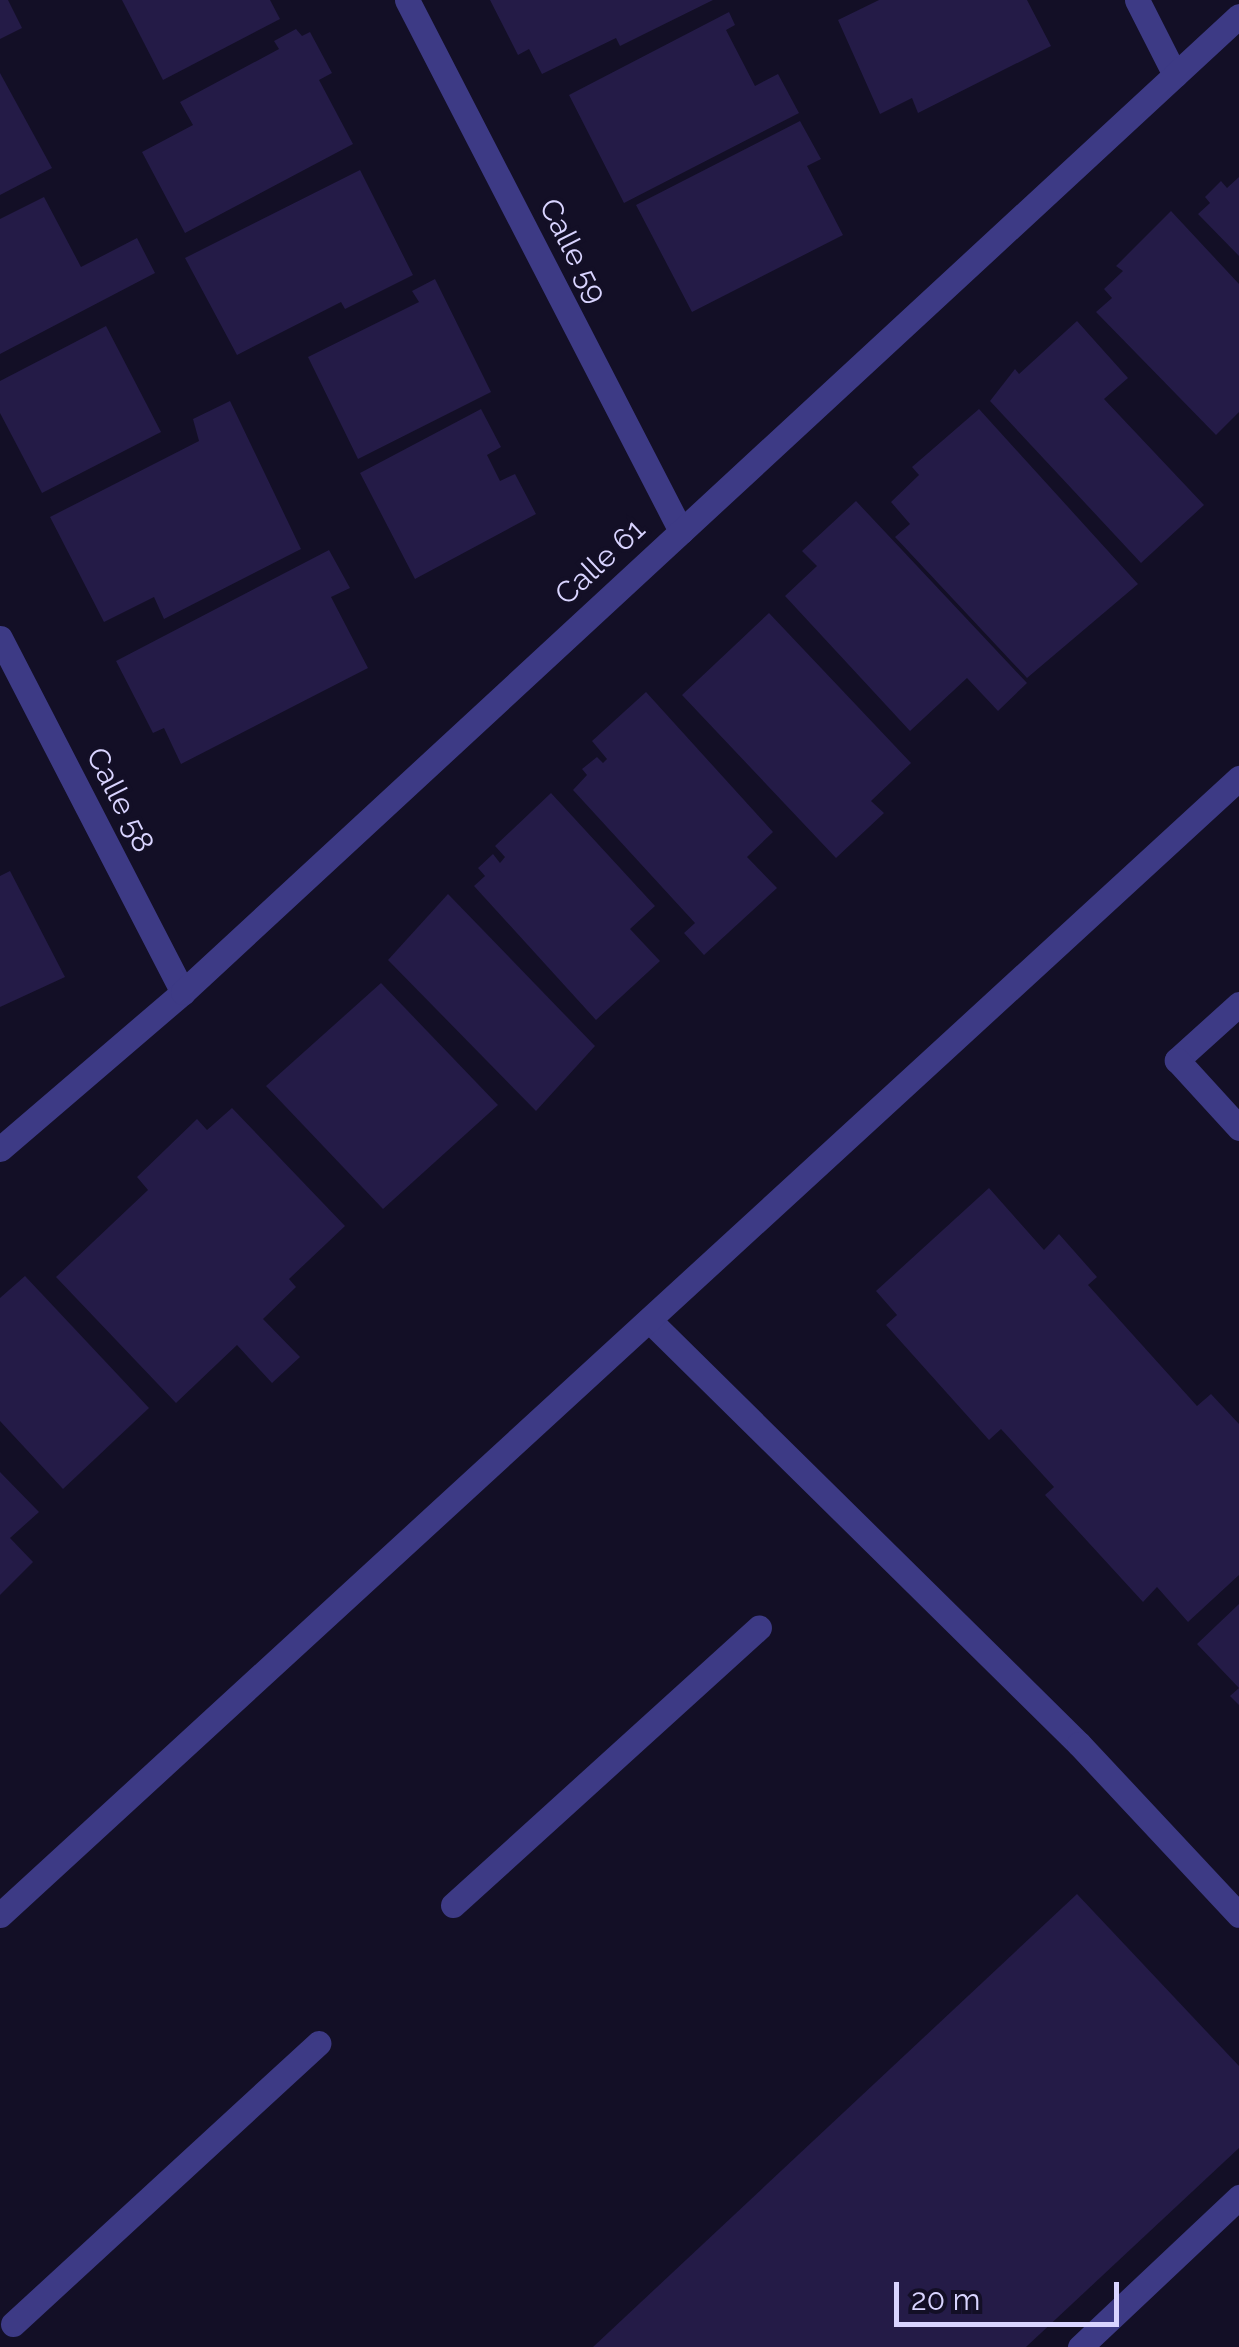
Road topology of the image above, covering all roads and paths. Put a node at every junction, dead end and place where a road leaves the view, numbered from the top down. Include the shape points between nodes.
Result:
1 (407, 0) edge
2 (1137, 0) edge
3 (1239, 16) edge
4 (1175, 75) junction
5 (681, 532) junction
6 (0, 638) edge
7 (1239, 778) edge
8 (183, 992) junction
9 (1239, 1004) edge
10 (1239, 1128) edge
11 (0, 1149) edge
12 (649, 1320) junction
13 (759, 1628) dead end
14 (453, 1905) dead end
15 (0, 1915) edge
16 (1239, 1915) edge
17 (319, 2043) dead end
18 (1239, 2197) edge
19 (13, 2324) dead end
20 (1080, 2347) edge

1 - 5 street, Calle 59
2 - 4 street
3 - 4 street, Calle 61
4 - 5 street, Calle 61
5 - 8 street, Calle 61
6 - 8 street, Calle 58
7 - 12 street
8 - 11 street, Calle 61
9 - 10 street via 1177,1060
12 - 15 street
12 - 16 street via 1079,1744
13 - 14 street
17 - 19 street
18 - 20 street

